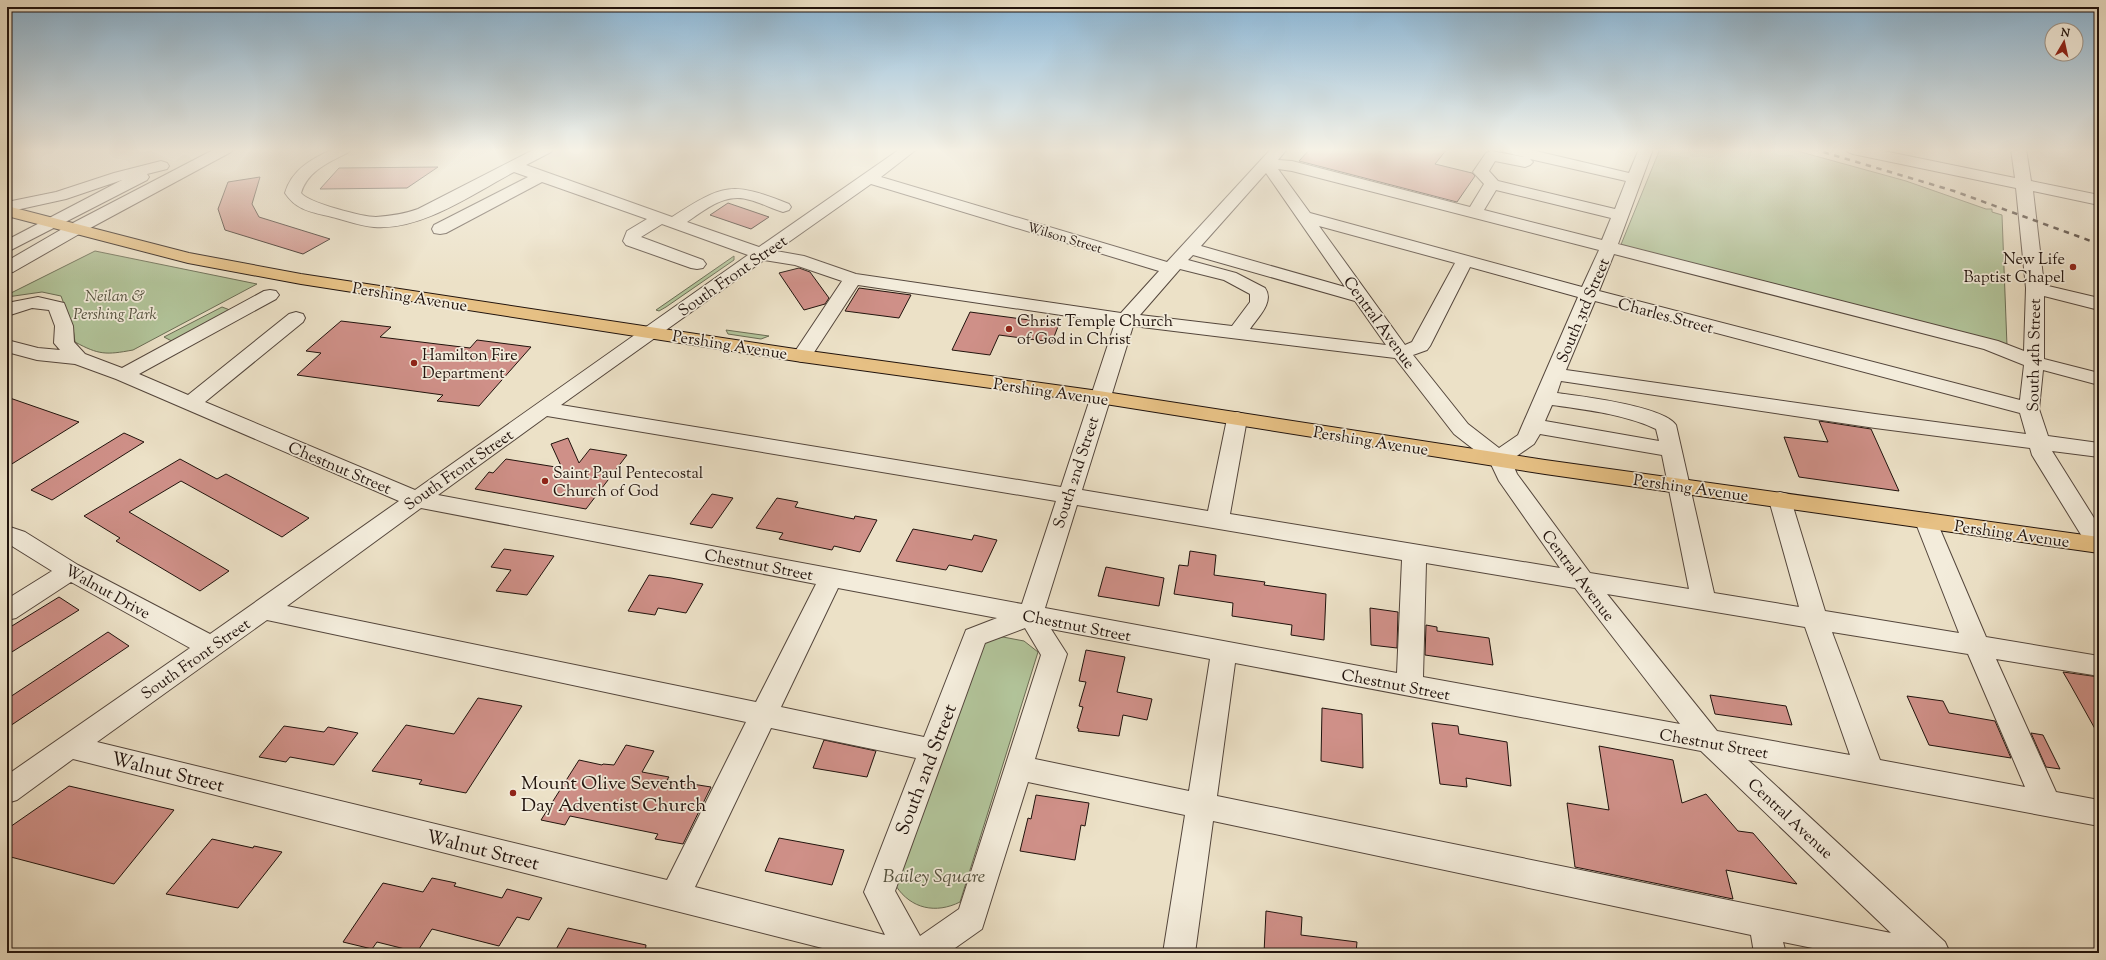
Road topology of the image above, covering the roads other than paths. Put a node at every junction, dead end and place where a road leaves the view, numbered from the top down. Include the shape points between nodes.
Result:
1 (67, 194) edge
2 (108, 194) edge
3 (141, 194) edge
4 (294, 194) edge
5 (460, 194) edge
6 (507, 194) edge
7 (592, 194) edge
8 (730, 194) edge
9 (746, 194) edge
10 (846, 194) edge
11 (923, 194) edge
12 (1238, 194) edge
13 (1292, 194) edge
14 (1399, 194) edge
15 (1486, 194) edge
16 (1531, 194) edge
17 (1629, 194) edge
18 (2025, 194) edge
19 (2070, 194) edge
20 (2099, 200) edge
21 (7, 207) edge
22 (783, 207) dead end
23 (1478, 207) dead end
24 (7, 211) edge
25 (1620, 216) junction
26 (1305, 218) junction
27 (667, 220) junction
28 (51, 223) junction
29 (75, 229) junction
30 (440, 229) dead end
31 (7, 247) edge
32 (1189, 248) junction
33 (1608, 248) junction
34 (762, 254) junction
35 (1465, 260) junction
36 (697, 264) dead end
37 (1173, 266) junction
38 (7, 268) edge
39 (853, 279) junction
40 (2035, 288) junction
41 (1588, 294) junction
42 (270, 295) dead end
43 (1363, 298) junction
44 (2099, 304) edge
45 (7, 310) edge
46 (296, 318) dead end
47 (1126, 319) junction
48 (650, 332) junction
49 (1236, 333) junction
50 (7, 346) edge
51 (1402, 353) junction
52 (802, 356) junction
53 (78, 358) junction
54 (2034, 362) junction
55 (1554, 374) junction
56 (123, 375) junction
57 (2099, 379) edge
58 (1099, 397) junction
59 (1545, 397) junction
60 (190, 404) junction
61 (2029, 409) junction
62 (543, 410) junction
63 (1237, 419) junction
64 (1532, 426) junction
65 (2038, 442) junction
66 (1671, 450) junction
67 (2099, 450) edge
68 (1499, 458) junction
69 (1678, 485) junction
70 (1068, 495) junction
71 (416, 498) junction
72 (1780, 500) junction
73 (1218, 520) junction
74 (1926, 521) junction
75 (7, 534) edge
76 (2099, 545) edge
77 (1414, 552) junction
78 (70, 571) junction
79 (831, 578) junction
80 (1581, 579) junction
81 (1703, 600) junction
82 (7, 610) edge
83 (263, 610) junction
84 (1030, 616) junction
85 (1815, 618) junction
86 (1977, 645) junction
87 (211, 647) junction
88 (1224, 652) junction
89 (2099, 666) edge
90 (1410, 686) junction
91 (764, 714) junction
92 (1711, 743) junction
93 (70, 747) junction
94 (932, 750) junction
95 (1019, 768) junction
96 (1870, 772) junction
97 (7, 791) edge
98 (2048, 804) junction
99 (1201, 806) junction
100 (2099, 813) edge
101 (674, 897) junction
102 (1764, 923) junction
103 (895, 953) edge
104 (912, 953) edge
105 (922, 953) edge
106 (1179, 953) edge
107 (1770, 953) edge
108 (1911, 953) edge
109 (1934, 953) edge

1 - 21 street
2 - 28 street
3 - 29 street
4 - 5 street via 299,201 312,207 374,222 406,219 424,213
6 - 30 street
7 - 27 street
8 - 27 street via 712,199
9 - 22 street
10 - 34 street, South Front Street
11 - 37 street, Wilson Street
12 - 32 street, South 2nd Street
13 - 26 street, Central Avenue
14 - 33 street
15 - 23 street
16 - 25 street
17 - 25 street, South 3rd Street
18 - 40 street, South 4th Street
19 - 20 street
24 - 28 main road, Pershing Avenue
25 - 33 street, South 3rd Street
26 - 35 street, Charles Street
26 - 43 street, Central Avenue
27 - 34 street
27 - 36 street via 633,235 632,241
28 - 29 main road, Pershing Avenue
28 - 31 street
29 - 38 street
29 - 48 main road, Pershing Avenue via 245,270
32 - 37 street, South 2nd Street
32 - 43 street
33 - 41 street, South 3rd Street
33 - 54 street via 1991,345
34 - 39 street via 798,260
34 - 48 street, South Front Street
35 - 41 street, Charles Street
35 - 51 street via 1420,346
37 - 47 street, South 2nd Street
37 - 49 street, Wilson Street via 1221,274 1243,282 1258,292 1259,302
39 - 47 street
39 - 52 street
40 - 44 street
40 - 54 street, South 4th Street
41 - 55 street, South 3rd Street
41 - 61 street, Charles Street
42 - 56 street
43 - 51 street, Central Avenue
45 - 53 street, Chestnut Street via 22,303 44,301 57,307 64,326 64,343
46 - 60 street
47 - 49 street
47 - 58 street, South 2nd Street
48 - 52 main road, Pershing Avenue
48 - 62 street, South Front Street
49 - 51 street
50 - 53 street, Chestnut Street via 37,354
51 - 68 street, Central Avenue via 1461,429
52 - 58 main road, Pershing Avenue
53 - 56 street, Chestnut Street
54 - 57 street
54 - 61 street, South 4th Street
55 - 59 street, South 3rd Street
55 - 65 street
56 - 60 street, Chestnut Street
58 - 63 main road, Pershing Avenue
58 - 70 street, South 2nd Street
59 - 64 street, South 3rd Street
59 - 66 street via 1657,420 1666,425
60 - 71 street, Chestnut Street
61 - 65 street, South 4th Street
62 - 70 street
62 - 71 street, South Front Street
63 - 68 main road, Pershing Avenue
63 - 73 street
64 - 66 street
64 - 68 street, South 3rd Street via 1527,439
65 - 67 street
65 - 76 street, South 4th Street via 2043,455
66 - 69 street
68 - 69 main road, Pershing Avenue
68 - 80 street, Central Avenue via 1507,476
69 - 72 main road, Pershing Avenue
69 - 81 street
70 - 73 street
70 - 84 street, South 2nd Street
71 - 79 street, Chestnut Street
71 - 83 street, South Front Street
72 - 74 main road, Pershing Avenue
72 - 85 street
73 - 77 street
74 - 76 main road, Pershing Avenue
74 - 86 street
75 - 78 street, Walnut Drive
77 - 80 street
77 - 90 street
78 - 82 street
78 - 87 street, Walnut Drive
79 - 84 street, Chestnut Street
79 - 91 street
80 - 81 street
80 - 92 street, Central Avenue
81 - 85 street
83 - 87 street, South Front Street
83 - 91 street
84 - 88 street, Chestnut Street
84 - 94 street, South 2nd Street via 975,637
84 - 95 street via 1054,654
85 - 86 street
85 - 96 street
86 - 89 street
86 - 98 street
87 - 93 street, South Front Street
88 - 90 street, Chestnut Street
88 - 99 street
90 - 92 street, Chestnut Street
91 - 94 street
91 - 101 street
92 - 96 street, Chestnut Street
92 - 109 street, Central Avenue
93 - 97 street, South Front Street
93 - 101 street, Walnut Street
94 - 104 street, South 2nd Street via 879,892
95 - 99 street
95 - 105 street via 971,918
96 - 98 street, Chestnut Street
98 - 100 street, Chestnut Street
99 - 102 street
99 - 106 street
101 - 103 street, Walnut Street
102 - 107 street
102 - 108 street

